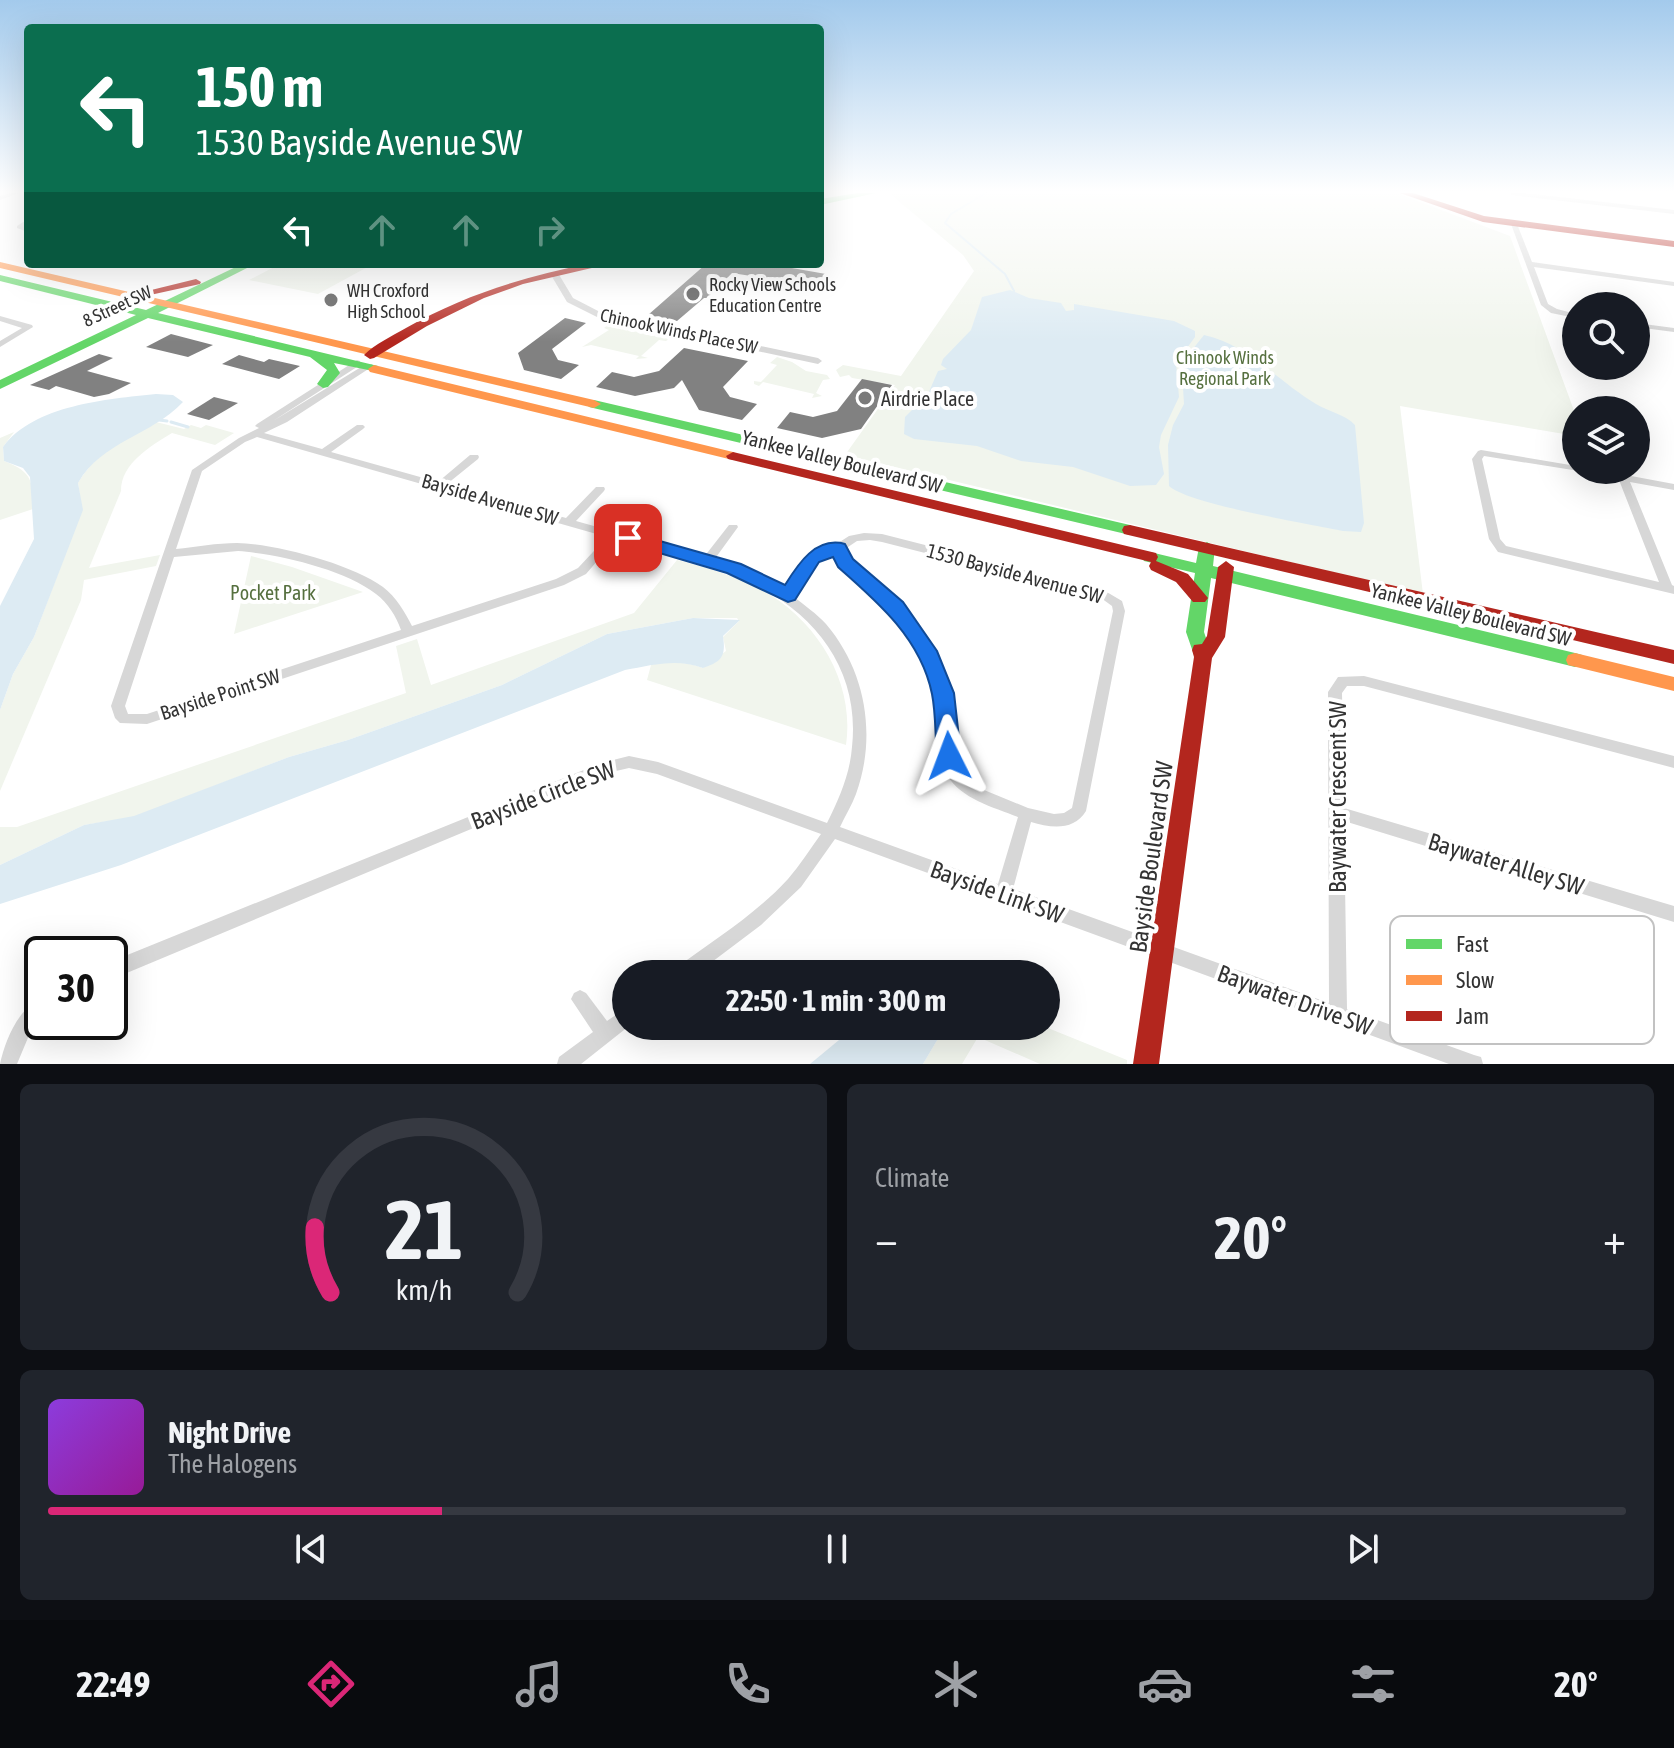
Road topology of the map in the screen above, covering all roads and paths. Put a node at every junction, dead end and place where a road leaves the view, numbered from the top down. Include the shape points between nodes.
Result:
1 (1522, 243) edge
2 (1531, 264) junction
3 (0, 265) edge
4 (227, 268) edge
5 (241, 268) edge
6 (586, 268) edge
7 (555, 275) junction
8 (0, 278) edge
9 (1674, 284) edge
10 (198, 286) junction
11 (106, 303) junction
12 (151, 307) junction
13 (1562, 313) edge
14 (0, 318) edge
15 (233, 319) junction
16 (1650, 327) edge
17 (105, 330) junction
18 (1674, 330) edge
19 (417, 333) junction
20 (0, 344) edge
21 (296, 349) junction
22 (371, 359) junction
23 (818, 361) dead end
24 (0, 375) edge
25 (479, 375) junction
26 (323, 384) junction
27 (0, 385) edge
28 (360, 427) dead end
29 (254, 433) junction
30 (324, 452) junction
31 (474, 457) dead end
32 (1562, 467) edge
33 (1650, 483) edge
34 (1626, 484) edge
35 (440, 485) junction
36 (1674, 487) edge
37 (600, 489) dead end
38 (569, 521) junction
39 (733, 527) dead end
40 (615, 534) junction
41 (1096, 544) junction
42 (1207, 547) junction
43 (839, 548) junction
44 (1228, 552) junction
45 (169, 554) junction
46 (708, 560) junction
47 (1204, 570) junction
48 (1225, 575) junction
49 (1670, 589) edge
50 (788, 595) junction
51 (1199, 598) junction
52 (408, 632) junction
53 (1203, 657) junction
54 (1674, 657) edge
55 (1674, 684) edge
56 (1674, 762) edge
57 (1338, 813) junction
58 (1026, 814) junction
59 (833, 832) junction
60 (1003, 895) junction
61 (1674, 914) edge
62 (1162, 952) junction
63 (700, 960) edge
64 (128, 964) edge
65 (580, 999) dead end
66 (1338, 1016) junction
67 (24, 1026) edge
68 (612, 1028) edge
69 (605, 1033) junction
70 (1390, 1034) edge
71 (1417, 1044) edge
72 (8, 1064) edge
73 (566, 1064) edge
74 (1146, 1064) edge
75 (1474, 1064) edge

1 - 2 street
2 - 9 street
2 - 13 street via 1545,305
3 - 12 main road, Yankee Valley Boulevard SW
4 - 10 main road, 8 Street SW
5 - 10 main road, 8 Street SW
6 - 7 main road
7 - 19 main road via 483,295
7 - 23 street, Chinook Winds Place SW via 570,300 600,315
8 - 11 main road, Yankee Valley Boulevard SW
10 - 12 main road, 8 Street SW
10 - 12 main road via 160,292
10 - 15 main road via 193,298 198,304
11 - 12 main road, Yankee Valley Boulevard SW
11 - 17 main road via 113,314
12 - 15 main road, Yankee Valley Boulevard SW
12 - 17 main road, 8 Street SW
12 - 17 main road
12 - 21 main road, Yankee Valley Boulevard SW
14 - 20 street via 29,327
15 - 22 main road, Yankee Valley Boulevard SW
16 - 18 street
17 - 24 main road, 8 Street SW
17 - 27 main road, 8 Street SW
19 - 22 main road via 400,336
19 - 25 main road via 408,344 414,352
21 - 22 main road, Yankee Valley Boulevard SW
21 - 26 main road via 333,368
22 - 25 main road, Yankee Valley Boulevard SW
22 - 26 street
22 - 29 street via 284,420
22 - 41 main road, Yankee Valley Boulevard SW
25 - 42 main road, Yankee Valley Boulevard SW
26 - 29 street
28 - 30 street
29 - 30 street, Bayside Avenue SW
29 - 45 street, Bayside Point SW via 197,470
30 - 35 street, Bayside Avenue SW
31 - 35 street
32 - 49 street via 1481,453 1477,459 1495,539 1502,549
33 - 36 street
34 - 49 street
35 - 38 street, Bayside Avenue SW
37 - 38 street
38 - 40 street, Bayside Avenue SW
39 - 46 street
40 - 46 street, Bayside Avenue SW
40 - 52 street, Bayside Point SW via 569,578
41 - 47 main road, Yankee Valley Boulevard SW
41 - 51 main road via 1171,572
42 - 44 main road, Yankee Valley Boulevard SW
42 - 47 main road, Bayside Boulevard SW
43 - 50 street, 1530 Bayside Avenue SW via 812,558
43 - 58 street, 1530 Bayside Avenue SW via 845,563 896,607 927,651 943,693 954,775 967,789
43 - 58 street, 1530 Bayside Avenue SW via 853,537 882,538 1105,595 1118,604 1079,811 1069,820
44 - 48 main road, Bayside Boulevard SW
44 - 54 main road, Yankee Valley Boulevard SW
45 - 52 street via 240,547 307,562 378,589 401,614
45 - 52 street, Bayside Point SW via 118,706 125,719 147,719
46 - 50 street, Bayside Avenue SW
47 - 48 main road, Yankee Valley Boulevard SW
47 - 51 main road, Bayside Boulevard SW
48 - 53 main road, Bayside Boulevard SW via 1216,637
48 - 55 main road, Yankee Valley Boulevard SW
50 - 59 street, Bayside Avenue SW via 836,645 856,688 858,766
51 - 53 main road, Bayside Boulevard SW via 1195,632
53 - 62 main road, Bayside Boulevard SW
56 - 57 street, Baywater Crescent SW via 1343,681 1335,692
57 - 61 street, Baywater Alley SW
57 - 66 street, Baywater Crescent SW
58 - 60 street
59 - 60 street, Bayside Link SW
59 - 63 street via 775,902
59 - 64 street, Bayside Circle SW via 658,768 616,764
60 - 62 street, Bayside Link SW
62 - 66 street, Baywater Drive SW
62 - 74 main road, Bayside Boulevard SW
65 - 69 street
66 - 70 street, Baywater Drive SW
67 - 72 street
68 - 69 street
69 - 73 street
71 - 75 street, Baywater Drive SW

